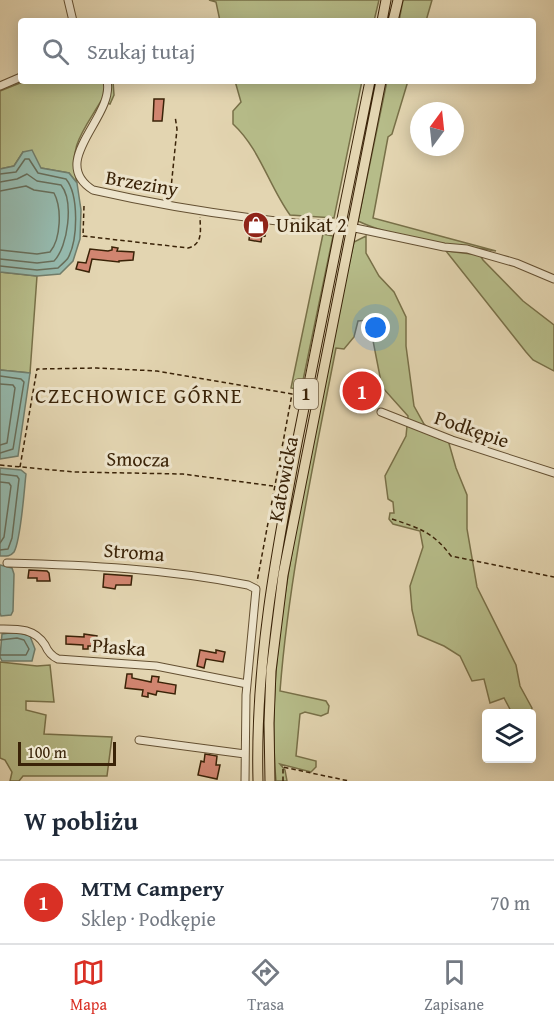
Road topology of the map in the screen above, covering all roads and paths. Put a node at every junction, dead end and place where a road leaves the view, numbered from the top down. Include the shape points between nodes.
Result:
1 (68, 0) edge
2 (386, 0) edge
3 (398, 0) edge
4 (72, 18) edge
5 (383, 18) edge
6 (394, 18) edge
7 (18, 78) edge
8 (108, 84) edge
9 (369, 84) edge
10 (380, 84) edge
11 (0, 86) edge
12 (175, 116) dead end
13 (170, 205) junction
14 (84, 206) dead end
15 (201, 210) junction
16 (352, 223) junction
17 (340, 229) junction
18 (554, 279) edge
19 (381, 412) dead end
20 (0, 465) edge
21 (20, 467) junction
22 (554, 473) edge
23 (274, 486) junction
24 (392, 519) dead end
25 (7, 563) dead end
26 (554, 577) edge
27 (256, 589) junction
28 (0, 629) edge
29 (246, 684) junction
30 (139, 740) dead end
31 (245, 754) junction
32 (245, 781) edge
33 (258, 781) edge
34 (270, 781) edge
35 (283, 781) edge
36 (349, 781) edge

1 - 4 street
2 - 5 main road
3 - 6 main road
7 - 11 street
8 - 13 street, Brzeziny via 107,98 76,163 80,178 93,190
9 - 17 main road, Katowicka / 1
10 - 16 main road, Katowicka / 1
12 - 13 path
13 - 15 street, Brzeziny
14 - 15 path, Brzeziny via 83,236 188,248 200,238
15 - 17 street, Brzeziny
16 - 18 street via 355,228 391,237 482,253
16 - 34 main road, Katowicka / 1 via 278,603 269,697
17 - 33 main road, Katowicka / 1 via 269,594 258,696
19 - 22 street, Podkępie
20 - 21 path, Smocza
21 - 23 path, Smocza via 183,474
21 - 23 path via 37,369 157,371 292,394
23 - 27 path
24 - 26 path via 431,534 451,556
25 - 27 street, Stroma via 163,571
27 - 29 street
28 - 29 street, Płaska via 28,631 58,659 156,666
29 - 31 street
30 - 31 street
31 - 32 street
35 - 36 path via 283,767

